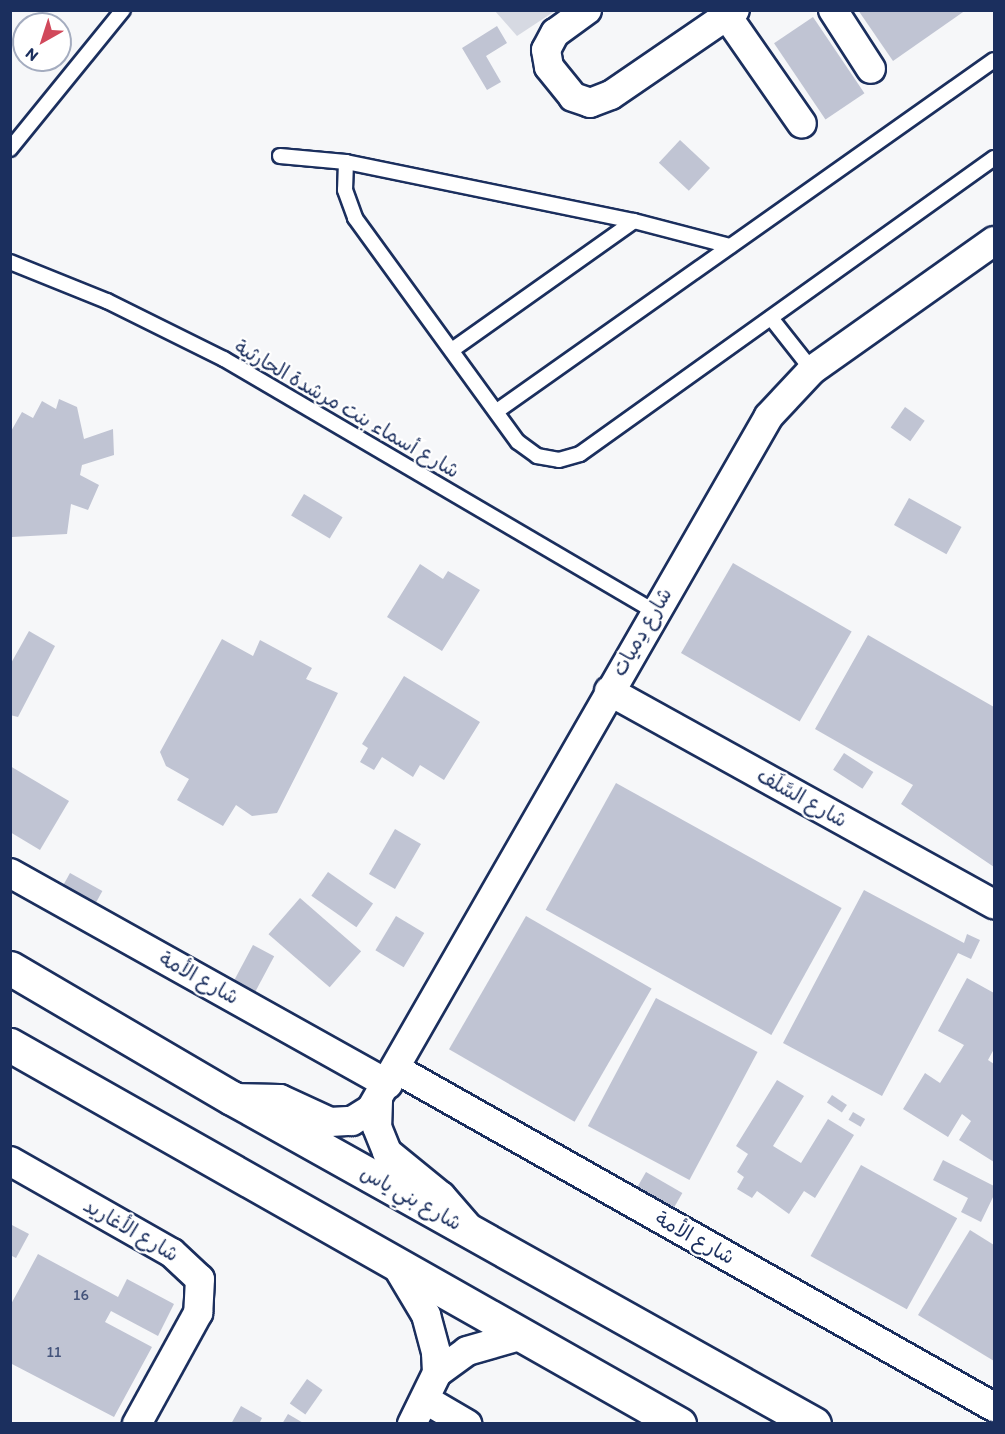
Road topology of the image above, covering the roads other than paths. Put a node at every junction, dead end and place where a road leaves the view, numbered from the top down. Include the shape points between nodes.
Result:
1 (123, 10) edge
2 (587, 10) edge
3 (833, 10) edge
4 (731, 13) edge
5 (994, 60) edge
6 (872, 69) dead end
7 (802, 124) dead end
8 (10, 149) edge
9 (280, 156) dead end
10 (994, 158) edge
11 (346, 162) junction
12 (634, 222) junction
13 (994, 241) edge
14 (730, 246) junction
15 (10, 262) edge
16 (771, 318) junction
17 (452, 350) junction
18 (812, 370) junction
19 (497, 411) junction
20 (654, 611) junction
21 (609, 692) junction
22 (10, 873) edge
23 (994, 904) edge
24 (10, 968) edge
25 (10, 1045) edge
26 (387, 1084) junction
27 (232, 1098) junction
28 (10, 1161) edge
29 (471, 1232) junction
30 (395, 1263) junction
31 (523, 1335) junction
32 (437, 1373) junction
33 (994, 1407) edge
34 (419, 1412) edge
35 (137, 1424) edge
36 (467, 1424) edge
37 (679, 1424) edge
38 (814, 1424) edge

1 - 8 lane
2 - 4 street via 555,33 546,50 549,67 573,97 590,103 611,95
3 - 6 street
4 - 7 street
5 - 14 lane
9 - 11 lane
10 - 16 lane
11 - 12 lane
11 - 17 lane via 345,190 355,218
12 - 14 lane
12 - 17 lane
13 - 18 street, شارع دِميات
14 - 19 lane
15 - 20 lane, شارع أسماء بنت مرشدة الحارثية via 107,301 224,359
16 - 18 lane
16 - 19 lane via 570,459 548,459 527,450
17 - 19 lane
18 - 20 street, شارع دِميات via 789,392 751,442
20 - 21 street, شارع دِميات
21 - 23 street, شارع السَّلَف
21 - 26 street, شارع دِميات
22 - 26 street, شارع الأمة
24 - 27 main road, شارع بني ياس
25 - 30 main road
26 - 27 street, شارع دِميات via 362,1116 341,1123 330,1122 280,1099
26 - 29 street via 377,1127 387,1152 441,1196
26 - 33 street, شارع الأمة
27 - 29 main road, شارع بني ياس
28 - 35 street, شارع الأغاريد via 172,1252 200,1279 198,1313
29 - 38 main road, شارع بني ياس
30 - 31 main road
30 - 32 street via 426,1315
31 - 32 street via 468,1351
31 - 37 main road
32 - 34 street
34 - 36 street

